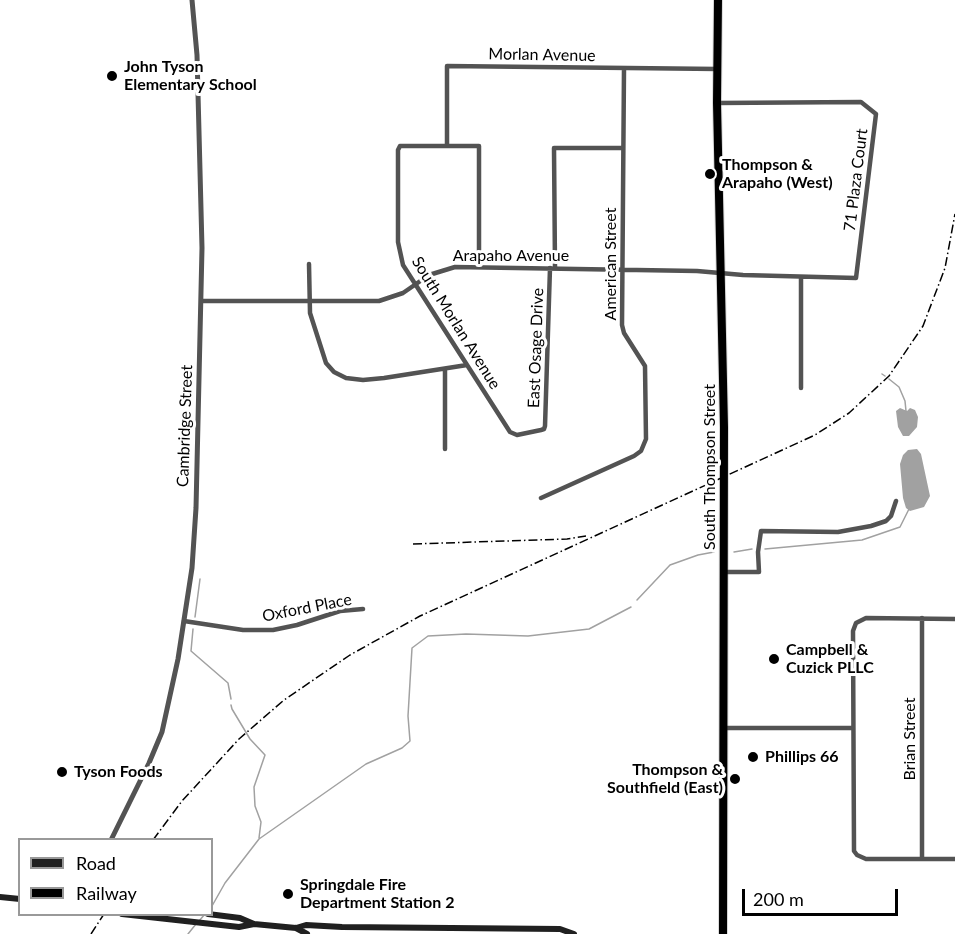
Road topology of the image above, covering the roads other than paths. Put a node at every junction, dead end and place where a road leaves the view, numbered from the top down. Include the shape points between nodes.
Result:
1 (192, 0) edge
2 (718, 0) edge
3 (624, 68) junction
4 (718, 69) junction
5 (717, 104) junction
6 (447, 146) junction
7 (623, 148) junction
8 (309, 264) dead end
9 (479, 267) junction
10 (552, 268) junction
11 (623, 269) junction
12 (722, 273) junction
13 (801, 277) junction
14 (416, 284) junction
15 (201, 301) junction
16 (309, 301) junction
17 (467, 365) junction
18 (445, 369) junction
19 (801, 388) dead end
20 (513, 435) joint
21 (445, 449) dead end
22 (541, 498) dead end
23 (896, 501) dead end
24 (723, 572) junction
25 (363, 609) dead end
26 (922, 618) junction
27 (955, 618) edge
28 (184, 621) junction
29 (723, 728) junction
30 (853, 728) junction
31 (112, 838) edge
32 (922, 859) junction
33 (955, 859) edge
34 (0, 897) edge
35 (18, 899) edge
36 (213, 915) edge
37 (133, 916) edge
38 (254, 924) junction
39 (296, 928) junction
40 (307, 934) edge
41 (569, 934) edge
42 (574, 934) edge
43 (723, 934) edge

1 - 15 street, Cambridge Street via 198,86
2 - 4 highway, South Thompson Street
3 - 4 street, Morlan Avenue
3 - 6 street, Morlan Avenue via 447,66
3 - 7 street, American Street
4 - 5 highway, South Thompson Street
5 - 12 highway, South Thompson Street
5 - 13 street, 71 Plaza Court via 861,102 876,114 856,278
6 - 9 street via 479,146
6 - 14 street, South Morlan Avenue via 400,146 398,150 398,242 403,265
7 - 10 street, East Osage Drive via 554,148
7 - 11 street, American Street
8 - 16 street
9 - 10 street, Arapaho Avenue
9 - 14 street, Arapaho Avenue via 442,269
10 - 11 street, Arapaho Avenue
10 - 20 street, East Osage Drive via 544,429
11 - 12 street, Arapaho Avenue
11 - 22 street, American Street via 622,325 646,374 644,445 634,456
12 - 13 street, 71 Plaza Court
12 - 24 highway, South Thompson Street
13 - 19 street
14 - 16 street, Arapaho Avenue via 379,301
14 - 17 street, South Morlan Avenue
15 - 16 street, Arapaho Avenue
15 - 28 street, Cambridge Street via 195,537
16 - 18 street via 326,363 334,372 363,380
17 - 18 street
17 - 20 street, South Morlan Avenue
18 - 21 street
23 - 24 street via 891,516 871,526 838,532 761,531 759,572
24 - 29 highway, South Thompson Street
25 - 28 street, Oxford Place via 265,630
26 - 27 street
26 - 30 street via 866,618 856,623
26 - 32 street, Brian Street
28 - 31 street, Cambridge Street via 162,732
29 - 30 street
29 - 43 highway, South Thompson Street
30 - 32 street via 853,846 857,855 866,859
32 - 33 street
34 - 35 main road
36 - 38 main road
37 - 38 main road via 239,927
38 - 39 main road
39 - 40 main road
39 - 41 main road via 306,925 560,929
41 - 42 main road

